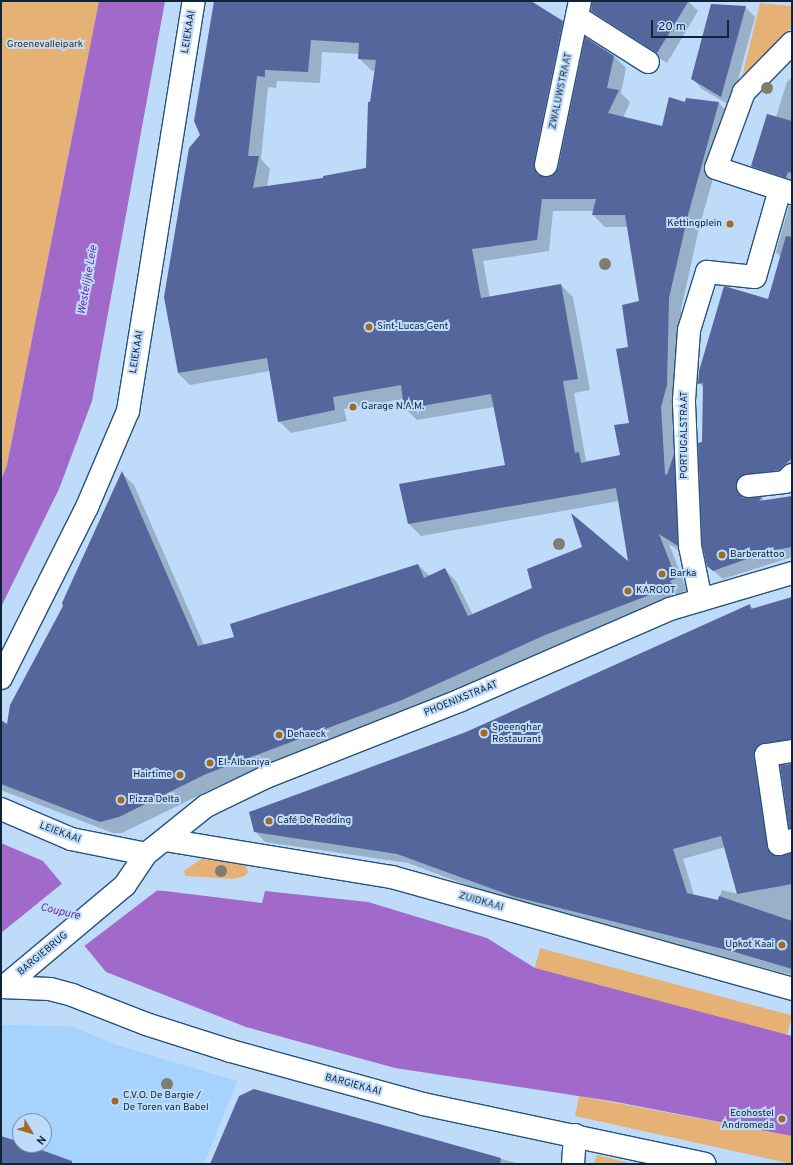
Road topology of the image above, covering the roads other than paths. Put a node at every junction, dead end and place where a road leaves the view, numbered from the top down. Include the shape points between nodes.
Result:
1 (194, 1) edge
2 (579, 9) edge
3 (792, 43) edge
4 (648, 62) dead end
5 (546, 165) dead end
6 (786, 191) edge
7 (792, 475) edge
8 (748, 486) dead end
9 (792, 573) edge
10 (701, 600) junction
11 (1, 678) edge
12 (792, 751) edge
13 (1, 809) edge
14 (165, 840) junction
15 (792, 840) edge
16 (146, 854) junction
17 (4, 986) edge
18 (792, 989) edge
19 (575, 1135) junction
20 (573, 1164) edge
21 (706, 1164) edge

1 - 11 street, LEIEKAAI via 128,411 88,507
2 - 4 street, ZWALUWSTRAAT
2 - 5 street, ZWALUWSTRAAT
3 - 6 street via 744,92 716,168
6 - 10 street, PORTUGALSTRAAT via 755,277 707,272 689,330 684,400 690,546
7 - 8 street via 785,482
9 - 10 street, PHOENIXSTRAAT
10 - 14 street, PHOENIXSTRAAT via 670,609 461,700 266,776 206,806
12 - 15 street via 766,755 779,844
13 - 16 street, LEIEKAAI via 71,839
14 - 16 street, PHOENIXSTRAAT
14 - 18 street, ZUIDKAAI via 392,877
16 - 17 street, BARGIEBRUG via 125,885
17 - 19 street, BARGIEKAAI via 50,989 72,994 146,1024 231,1051 423,1104
19 - 20 street
19 - 21 street, BARGIEKAAI

